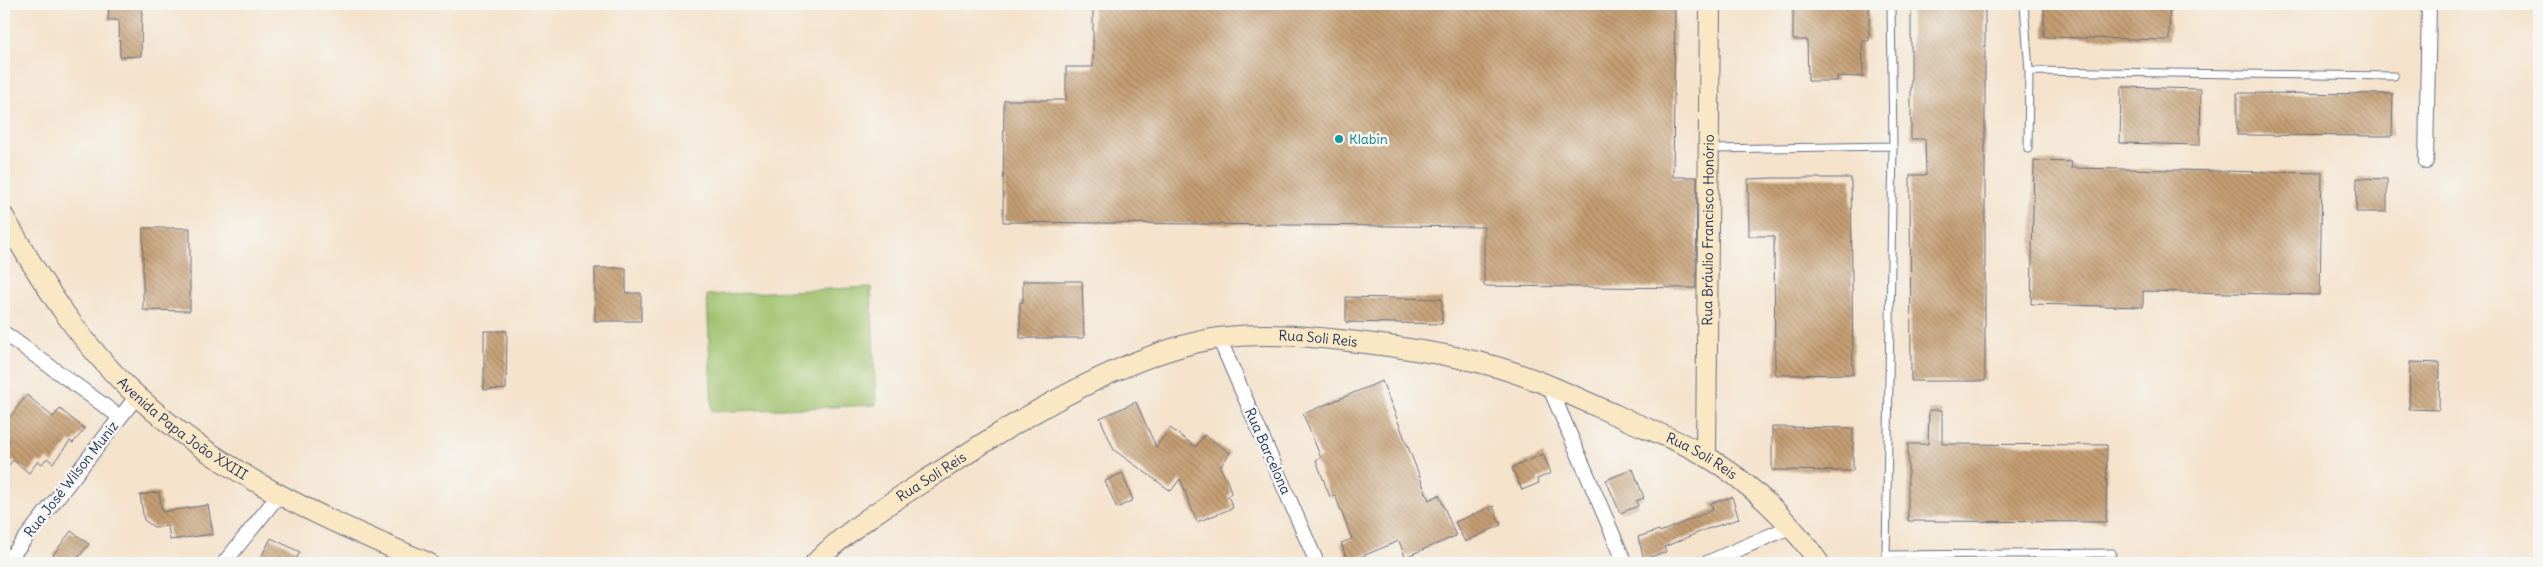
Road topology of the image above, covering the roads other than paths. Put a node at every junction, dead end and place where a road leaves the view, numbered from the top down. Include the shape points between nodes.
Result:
1 (1710, 4) edge
2 (1891, 4) edge
3 (2024, 4) edge
4 (2429, 4) edge
5 (2029, 71) junction
6 (2394, 76) dead end
7 (1893, 146) junction
8 (1709, 149) junction
9 (2028, 149) dead end
10 (2426, 162) dead end
11 (4, 217) edge
12 (4, 333) edge
13 (1219, 338) junction
14 (1549, 386) junction
15 (137, 396) junction
16 (120, 417) junction
17 (1706, 456) junction
18 (278, 496) junction
19 (1790, 527) junction
20 (2112, 554) dead end
21 (6, 563) edge
22 (224, 563) edge
23 (428, 563) edge
24 (815, 563) edge
25 (1317, 563) edge
26 (1625, 563) edge
27 (1707, 563) edge
28 (1819, 563) edge

1 - 8 street, Rua Bráulio Francisco Honório
2 - 7 lane
3 - 5 lane
4 - 10 street
5 - 6 lane
5 - 9 lane
7 - 8 lane
7 - 20 lane via 1886,555
8 - 17 street, Rua Bráulio Francisco Honório
11 - 15 street, Avenida Papa João XXIII via 58,304 89,345
12 - 16 street
13 - 14 street, Rua Soli Reis via 1286,335 1381,345 1479,362
13 - 24 street, Rua Soli Reis via 1167,351 1078,389 983,444 863,522
13 - 25 street, Rua Barcelona
14 - 17 street, Rua Soli Reis
14 - 26 street
15 - 16 street, Rua José Wilson Muniz
15 - 18 street, Avenida Papa João XXIII via 224,463
16 - 21 street, Rua José Wilson Muniz
17 - 19 street, Rua Soli Reis via 1748,487
18 - 22 street
18 - 23 street, Avenida Papa João XXIII
19 - 27 street
19 - 28 street, Rua Soli Reis

